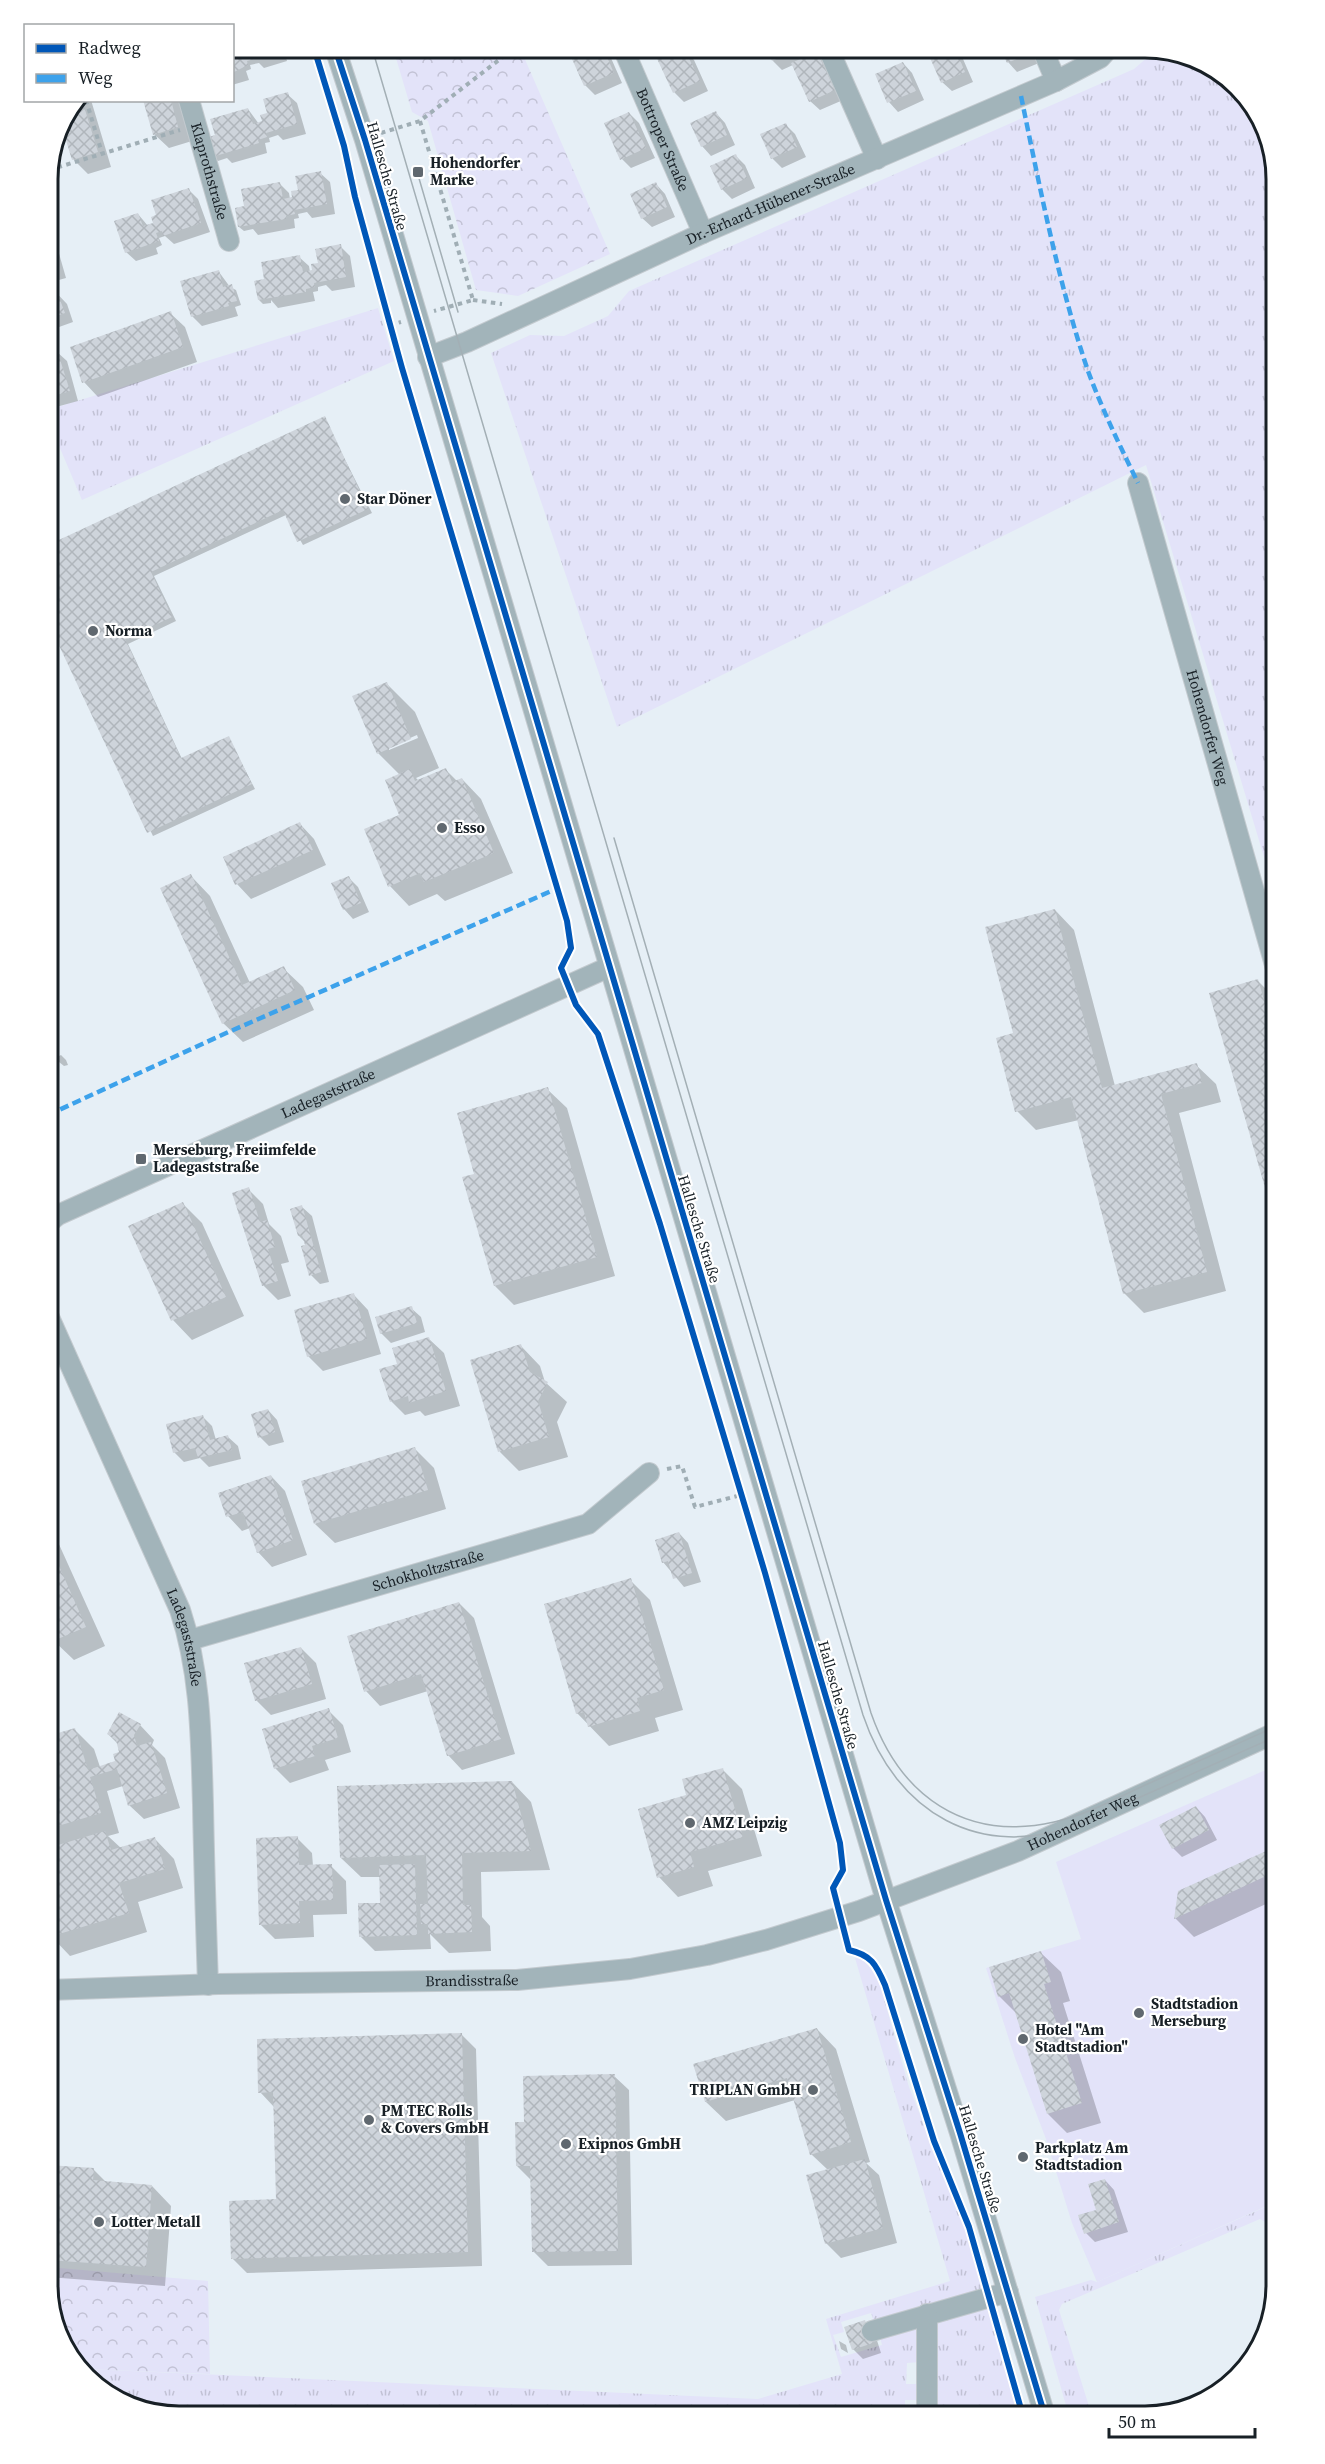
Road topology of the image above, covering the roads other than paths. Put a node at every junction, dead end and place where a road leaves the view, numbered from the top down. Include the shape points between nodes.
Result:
1 (338, 58) edge
2 (628, 58) edge
3 (833, 59) edge
4 (1047, 59) edge
5 (1098, 59) edge
6 (1056, 81) junction
7 (190, 102) edge
8 (877, 159) junction
9 (703, 233) junction
10 (229, 240) dead end
11 (428, 357) junction
12 (1138, 483) dead end
13 (1266, 933) edge
14 (609, 967) junction
15 (59, 1215) edge
16 (58, 1338) edge
17 (649, 1473) road end
18 (190, 1640) junction
19 (1266, 1737) edge
20 (886, 1900) junction
21 (208, 1985) junction
22 (58, 1989) edge
23 (1008, 2292) junction
24 (927, 2314) junction
25 (872, 2331) dead end
26 (927, 2405) dead end
27 (1042, 2406) edge

1 - 11 street, Hallesche Straße
2 - 9 street, Bottroper Straße
3 - 8 street
4 - 6 street
5 - 6 street, Dr.-Erhard-Hübener-Straße
6 - 8 street, Dr.-Erhard-Hübener-Straße
7 - 10 street, Klaprothstraße
8 - 9 street, Dr.-Erhard-Hübener-Straße
9 - 11 street, Dr.-Erhard-Hübener-Straße
11 - 14 street, Hallesche Straße
12 - 13 street, Hohendorfer Weg
14 - 15 street, Ladegaststraße
14 - 20 street, Hallesche Straße
16 - 18 street, Ladegaststraße
17 - 18 street, Schokholtzstraße via 588,1524
18 - 21 street, Ladegaststraße via 201,1753
19 - 20 street, Hohendorfer Weg via 1018,1851
20 - 21 street, Brandisstraße via 766,1940 630,1969 518,1980
20 - 23 street, Hallesche Straße
21 - 22 street, Brandisstraße
23 - 24 street
23 - 27 street, Hallesche Straße
24 - 25 street
24 - 26 street

